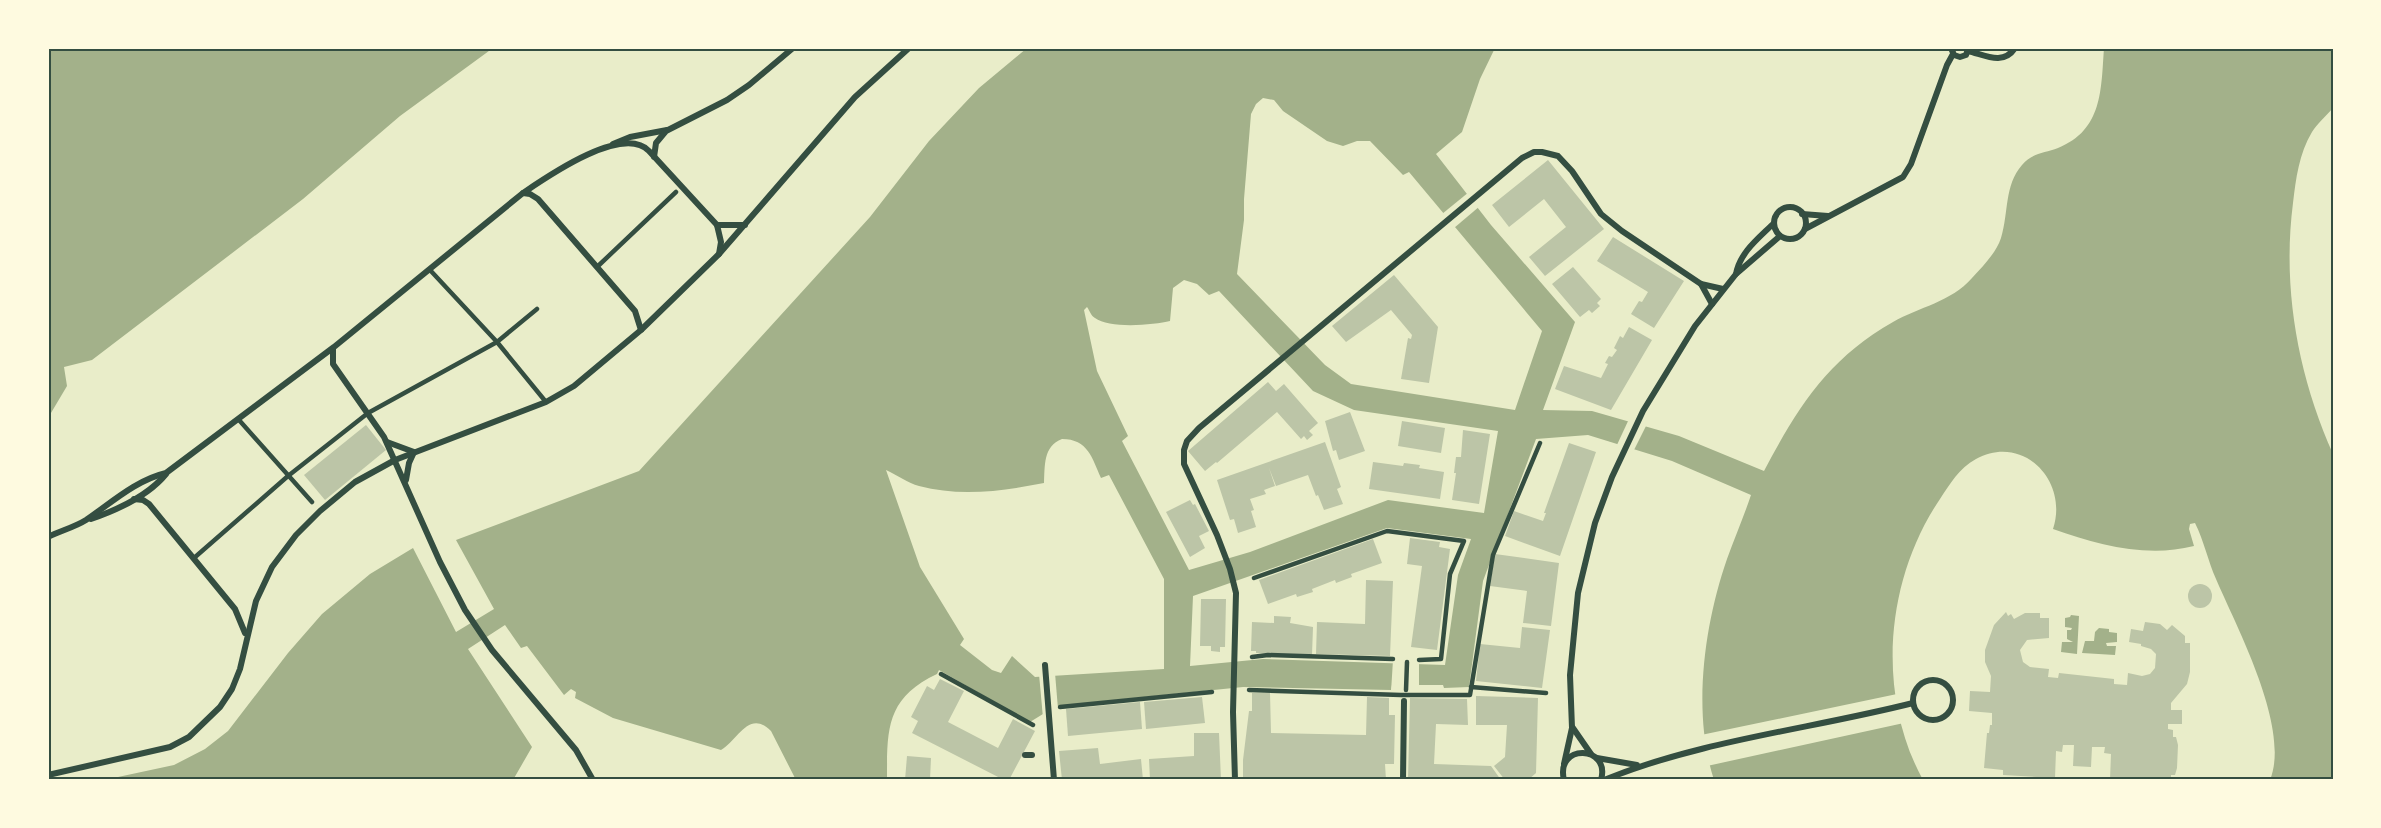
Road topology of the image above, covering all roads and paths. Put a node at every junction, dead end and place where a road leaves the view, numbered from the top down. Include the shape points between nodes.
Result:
1 (793, 48) edge
2 (909, 48) edge
3 (2015, 48) edge
4 (1968, 50) edge
5 (1952, 51) edge
6 (670, 129) junction
7 (609, 146) junction
8 (654, 157) junction
9 (676, 192) dead end
10 (523, 193) junction
11 (1802, 214) junction
12 (1828, 216) junction
13 (1774, 223) junction
14 (717, 225) junction
15 (746, 225) junction
16 (1805, 229) junction
17 (1780, 236) junction
18 (719, 254) junction
19 (597, 267) junction
20 (430, 270) junction
21 (1736, 274) junction
22 (1701, 284) junction
23 (1723, 289) junction
24 (1712, 304) junction
25 (537, 309) dead end
26 (641, 330) junction
27 (497, 342) junction
28 (334, 347) junction
29 (546, 402) junction
30 (368, 413) junction
31 (239, 420) junction
32 (387, 442) junction
33 (1540, 443) dead end
34 (414, 452) junction
35 (395, 460) junction
36 (166, 473) junction
37 (288, 476) junction
38 (407, 487) junction
39 (134, 499) junction
40 (312, 502) dead end
41 (86, 520) junction
42 (48, 537) edge
43 (194, 558) junction
44 (1254, 578) dead end
45 (246, 636) junction
46 (1252, 657) dead end
47 (1394, 659) dead end
48 (1419, 660) dead end
49 (1407, 662) dead end
50 (1045, 665) dead end
51 (941, 674) dead end
52 (1471, 687) junction
53 (1249, 690) dead end
54 (1212, 692) dead end
55 (1546, 693) dead end
56 (1405, 695) junction
57 (1913, 703) junction
58 (1060, 708) dead end
59 (1033, 725) dead end
60 (1572, 728) junction
61 (1594, 756) junction
62 (1564, 764) junction
63 (1643, 765) junction
64 (48, 776) edge
65 (1562, 778) edge
66 (593, 780) edge
67 (1054, 780) edge
68 (1235, 780) edge
69 (1403, 780) edge
70 (1603, 780) edge

1 - 6 street via 727,100
2 - 15 street via 855,97
3 - 4 street via 2009,56 1999,59
4 - 5 street via 1963,56
5 - 12 street via 1908,172 1898,181
6 - 7 street via 630,137
6 - 8 street via 658,139
7 - 8 street via 637,144
7 - 10 street via 573,162
8 - 14 street
9 - 19 street
10 - 19 street via 538,200
10 - 20 street
11 - 12 street
11 - 13 street via 1793,208 1784,209
11 - 16 street
12 - 16 street
13 - 17 street
13 - 21 street via 1747,251
14 - 15 street
14 - 18 street
15 - 18 street
16 - 17 street via 1794,238
17 - 21 street
18 - 26 street
19 - 26 street via 635,310
20 - 27 street
20 - 28 street
21 - 23 street
22 - 23 street
22 - 24 street
22 - 68 street via 1601,214 1558,156 1534,152 1199,428 1184,450 1186,473 1217,535 1236,593
23 - 24 street
24 - 60 street via 1643,411 1595,523 1578,593 1570,675
25 - 27 street
26 - 29 street via 574,386
27 - 29 street
27 - 30 street
28 - 30 street via 333,364
28 - 31 street
29 - 34 street
30 - 32 street
30 - 37 street
31 - 36 street
31 - 37 street
32 - 34 street
32 - 35 street
33 - 52 street via 1493,555
34 - 35 street
34 - 38 street via 407,469
35 - 38 street
35 - 45 street via 355,482 296,535 263,584
36 - 39 street
36 - 41 street via 120,496
37 - 40 street
37 - 43 street
38 - 66 street via 465,610 492,650 576,750
39 - 41 street
39 - 43 street via 149,504
41 - 42 street
43 - 45 street via 235,609
44 - 48 street via 1387,531 1464,541 1450,574 1441,659
45 - 64 street via 232,689 220,707 189,737 170,747
46 - 47 street
49 - 56 street
50 - 67 street
51 - 59 street
52 - 55 street
52 - 56 street via 1470,695
53 - 56 street
54 - 58 street
56 - 69 street
57 - 57 street via 1920,717 1936,721 1947,716 1954,700 1946,685 1930,680 1916,689
57 - 63 street
60 - 61 street
60 - 62 street
61 - 62 street via 1579,753
61 - 63 street
61 - 70 street
62 - 65 street
63 - 70 street

